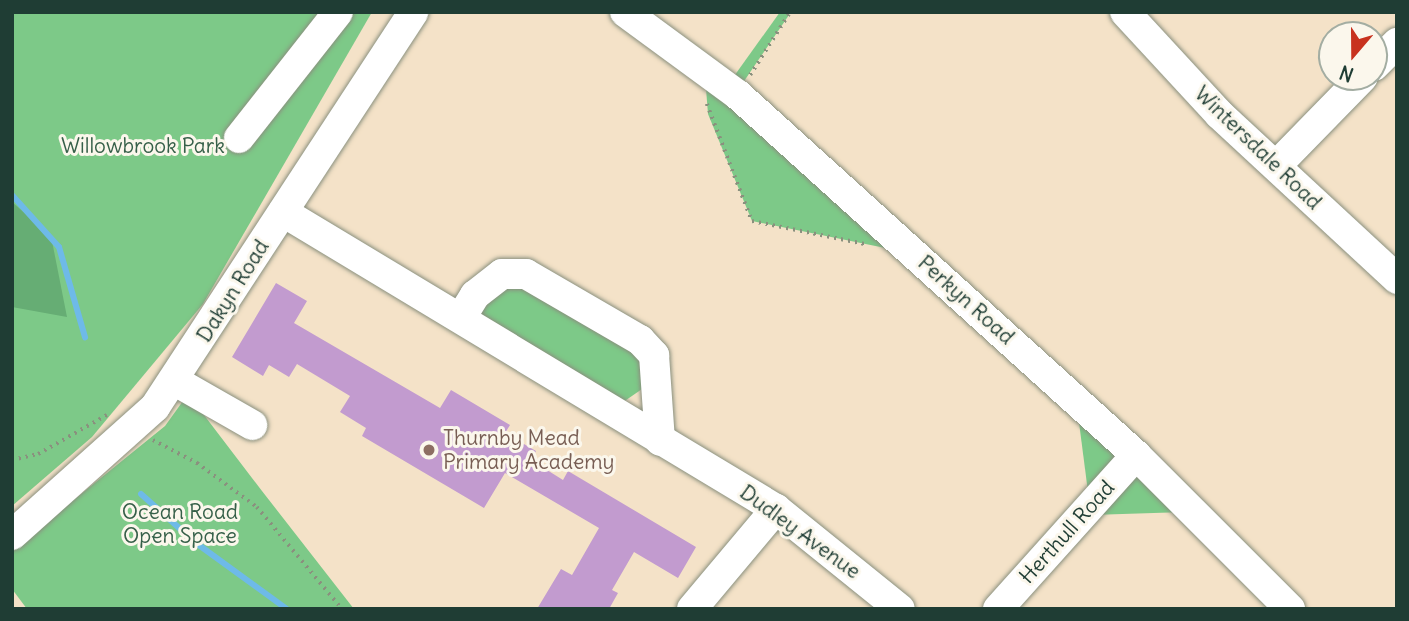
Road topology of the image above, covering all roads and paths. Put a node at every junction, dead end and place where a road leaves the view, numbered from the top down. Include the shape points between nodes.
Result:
1 (338, 12) edge
2 (413, 12) edge
3 (625, 12) edge
4 (790, 12) edge
5 (1125, 12) edge
6 (1349, 91) edge
7 (738, 95) junction
8 (707, 101) dead end
9 (239, 138) dead end
10 (1276, 166) junction
11 (284, 212) junction
12 (874, 246) dead end
13 (1397, 279) edge
14 (462, 316) junction
15 (174, 381) junction
16 (127, 425) junction
17 (252, 425) dead end
18 (660, 441) junction
19 (1136, 456) junction
20 (12, 460) edge
21 (776, 509) junction
22 (12, 535) edge
23 (342, 609) edge
24 (692, 609) edge
25 (900, 609) edge
26 (998, 609) edge
27 (1290, 609) edge

1 - 9 street
2 - 11 street, Dakyn Road
3 - 7 street, Perkyn Road
4 - 7 path
5 - 10 street, Wintersdale Road via 1219,114
6 - 10 street
7 - 19 street, Perkyn Road
8 - 12 path via 752,221
10 - 13 street, Wintersdale Road
11 - 14 street, Dudley Avenue
11 - 15 street, Dakyn Road
14 - 18 street, Dudley Avenue
14 - 18 street via 475,295 502,274 526,274 640,340 654,355
15 - 16 street, Dakyn Road
15 - 17 street
16 - 20 path via 100,417 38,454
16 - 22 street, Dakyn Road via 97,461
16 - 23 path via 257,507
18 - 21 street, Dudley Avenue
19 - 26 street, Herthull Road
19 - 27 street, Perkyn Road
21 - 24 street
21 - 25 street, Dudley Avenue

